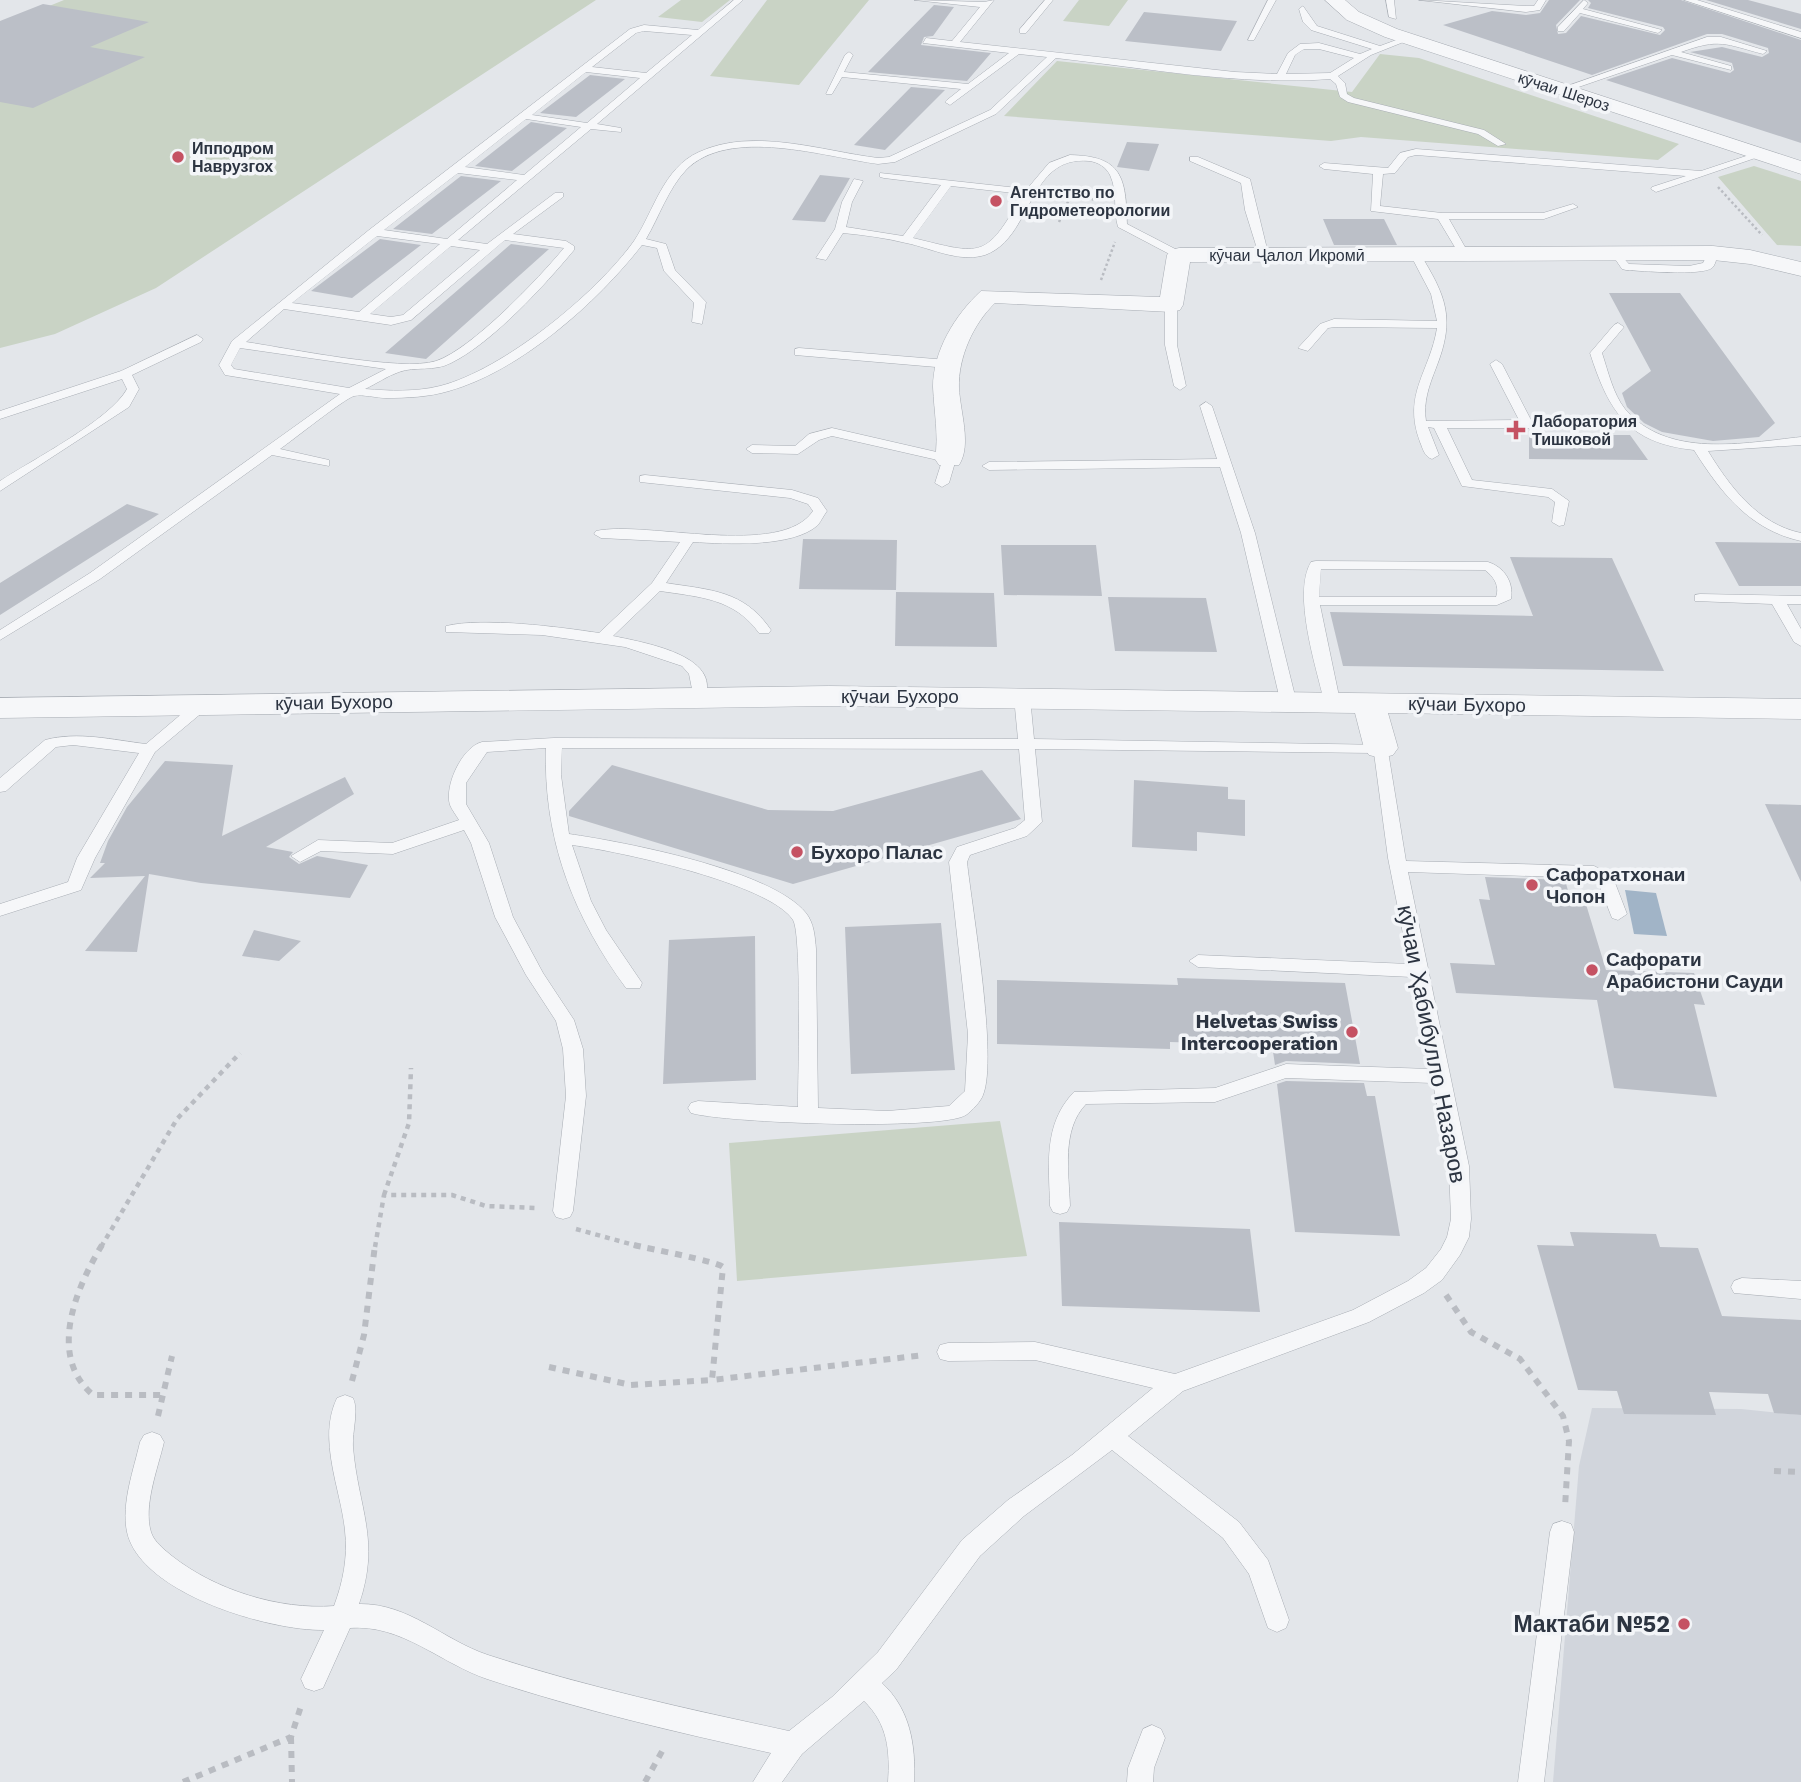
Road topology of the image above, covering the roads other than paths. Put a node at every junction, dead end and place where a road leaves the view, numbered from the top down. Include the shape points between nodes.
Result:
1 (739, 0) edge
2 (918, 0) edge
3 (1049, 0) edge
4 (1272, 0) edge
5 (1334, 0) edge
6 (1390, 0) edge
7 (1423, 0) edge
8 (1542, 0) edge
9 (1586, 0) edge
10 (1688, 0) edge
11 (988, 3) edge
12 (1303, 9) dead end
13 (1577, 10) junction
14 (1393, 16) dead end
15 (1801, 24) edge
16 (1784, 28) junction
17 (1560, 29) dead end
18 (1658, 30) dead end
19 (1023, 31) dead end
20 (700, 33) junction
21 (1801, 35) edge
22 (1251, 38) dead end
23 (1407, 39) junction
24 (926, 41) dead end
25 (954, 44) junction
26 (1379, 48) junction
27 (1017, 51) junction
28 (1763, 51) dead end
29 (1672, 52) junction
30 (849, 55) dead end
31 (1054, 55) junction
32 (1291, 55) junction
33 (1304, 57) dead end
34 (1362, 57) junction
35 (1335, 63) dead end
36 (1347, 66) junction
37 (1728, 68) dead end
38 (583, 69) junction
39 (839, 74) junction
40 (648, 76) junction
41 (1332, 76) junction
42 (1280, 78) junction
43 (969, 87) junction
44 (1562, 90) junction
45 (829, 92) dead end
46 (950, 102) dead end
47 (522, 116) junction
48 (590, 126) junction
49 (618, 130) dead end
50 (1501, 144) dead end
51 (1759, 155) junction
52 (1194, 159) dead end
53 (1324, 166) dead end
54 (1801, 168) edge
55 (453, 169) junction
56 (1378, 171) junction
57 (1701, 174) junction
58 (884, 175) dead end
59 (525, 178) junction
60 (858, 181) dead end
61 (948, 183) junction
62 (1657, 189) dead end
63 (1030, 192) junction
64 (559, 195) dead end
65 (1573, 207) dead end
66 (1442, 216) junction
67 (840, 229) junction
68 (373, 232) junction
69 (503, 236) junction
70 (906, 239) junction
71 (639, 240) junction
72 (449, 242) junction
73 (489, 248) junction
74 (1415, 254) junction
75 (1464, 254) junction
76 (1179, 255) junction
77 (1265, 255) junction
78 (822, 258) dead end
79 (1801, 269) edge
80 (282, 305) junction
81 (1171, 305) junction
82 (361, 316) junction
83 (698, 322) dead end
84 (1443, 325) junction
85 (1618, 327) dead end
86 (197, 340) dead end
87 (236, 344) junction
88 (1304, 348) dead end
89 (799, 352) dead end
90 (948, 364) junction
91 (1496, 364) dead end
92 (399, 367) junction
93 (125, 374) junction
94 (1180, 386) dead end
95 (351, 391) junction
96 (1206, 406) dead end
97 (0, 415) edge
98 (1439, 424) junction
99 (1527, 424) junction
100 (1603, 424) dead end
101 (1420, 425) junction
102 (1799, 444) edge
103 (1698, 446) junction
104 (752, 449) dead end
105 (274, 450) junction
106 (1432, 455) dead end
107 (949, 459) junction
108 (324, 463) dead end
109 (1223, 464) junction
110 (989, 466) dead end
111 (645, 479) dead end
112 (942, 483) dead end
113 (0, 487) edge
114 (1559, 522) dead end
115 (601, 534) dead end
116 (1801, 537) edge
117 (689, 538) junction
118 (657, 586) junction
119 (1700, 598) dead end
120 (1777, 600) junction
121 (1801, 600) edge
122 (1315, 601) junction
123 (450, 629) dead end
124 (764, 630) dead end
125 (0, 636) edge
126 (604, 636) junction
127 (1801, 642) edge
128 (699, 696) junction
129 (1022, 697) junction
130 (1288, 700) junction
131 (1332, 701) junction
132 (1369, 702) junction
133 (204, 703) junction
134 (0, 708) edge
135 (1801, 709) edge
136 (554, 743) junction
137 (1027, 743) junction
138 (1381, 748) junction
139 (149, 749) junction
140 (0, 788) edge
141 (467, 822) junction
142 (562, 838) junction
143 (300, 856) dead end
144 (1399, 866) junction
145 (0, 910) edge
146 (1618, 914) dead end
147 (1198, 961) dead end
148 (1420, 971) junction
149 (633, 984) dead end
150 (1442, 1076) junction
151 (698, 1108) dead end
152 (808, 1115) junction
153 (1059, 1206) dead end
154 (563, 1211) road end
155 (1742, 1287) dead end
156 (1801, 1290) edge
157 (948, 1352) road end
158 (1175, 1384) junction
159 (345, 1405) road end
160 (1111, 1436) junction
161 (152, 1442) road end
162 (1562, 1532) road end
163 (341, 1616) junction
164 (1277, 1620) dead end
165 (314, 1679) road end
166 (865, 1685) junction
167 (1152, 1738) dead end
168 (793, 1745) junction
169 (766, 1782) edge
170 (901, 1782) edge
171 (1140, 1782) edge
172 (1531, 1782) edge

1 - 20 lane
2 - 11 lane
3 - 19 lane
4 - 22 lane
5 - 23 street, кӯчаи Шероз via 1359,20
6 - 14 lane
7 - 8 lane via 1526,9 1537,8
9 - 13 lane
10 - 16 lane
11 - 25 lane
12 - 26 lane via 1314,28
13 - 17 lane
13 - 18 lane
15 - 16 lane
16 - 21 lane
20 - 38 lane via 640,28
20 - 40 lane
23 - 26 lane
23 - 44 street, кӯчаи Шероз
24 - 25 lane
25 - 27 lane
26 - 34 lane
27 - 31 lane
27 - 43 lane
28 - 29 lane via 1712,39
29 - 37 lane
29 - 44 lane
30 - 39 lane
31 - 42 lane
31 - 71 lane via 998,108 891,160 749,146 700,155 679,172
32 - 33 lane
32 - 34 lane via 1310,47
32 - 42 lane
34 - 36 lane
35 - 36 lane
36 - 41 lane
38 - 40 lane
38 - 47 lane
39 - 43 lane
39 - 45 lane
40 - 48 lane
41 - 42 lane
41 - 50 lane via 1351,100 1481,132
43 - 46 lane
44 - 51 street, кӯчаи Шероз
47 - 48 lane
47 - 55 lane
48 - 49 lane
48 - 59 lane
51 - 54 street, кӯчаи Шероз
51 - 57 lane
52 - 77 lane via 1246,181
53 - 56 lane
55 - 59 lane
55 - 68 lane
56 - 57 lane via 1391,171 1404,155 1416,152
56 - 66 lane via 1375,209
57 - 62 lane
58 - 61 lane
59 - 72 lane
60 - 67 lane
61 - 63 lane
61 - 70 lane
63 - 70 lane via 992,248 961,253
63 - 76 lane via 1052,166 1093,153 1116,173 1122,225
64 - 69 lane
65 - 66 lane via 1544,216
66 - 75 lane
67 - 70 lane
67 - 78 lane
68 - 72 lane
68 - 80 lane
69 - 73 lane
69 - 92 lane via 569,248 459,354 432,366
71 - 83 lane via 662,246 667,267 700,302
71 - 95 lane via 576,306 479,374 446,388 416,393
72 - 73 lane
72 - 82 lane
73 - 82 lane via 407,318 391,321
74 - 75 street, кӯчаи Ҷалол Икромӣ
74 - 77 street, кӯчаи Ҷалол Икромӣ
74 - 84 lane via 1438,300
75 - 79 street, кӯчаи Ҷалол Икромӣ via 1713,253
76 - 77 street, кӯчаи Ҷалол Икромӣ
76 - 81 street
80 - 82 lane
80 - 87 lane
81 - 90 street via 989,296 974,310
81 - 94 lane via 1171,345
84 - 88 lane via 1335,323 1324,326
84 - 101 lane via 1420,398
85 - 103 lane via 1596,352 1620,411 1655,436
86 - 93 lane
87 - 92 lane
87 - 95 lane via 226,360 229,372
89 - 90 lane
90 - 107 street
91 - 99 lane
92 - 95 lane
93 - 97 lane
93 - 113 lane via 133,389 118,411
95 - 105 lane
96 - 109 lane
98 - 99 lane
98 - 101 lane
98 - 114 lane via 1467,484 1552,493 1562,501
99 - 100 lane
101 - 106 lane
102 - 103 lane
103 - 116 lane via 1717,476 1771,529
104 - 107 lane via 798,450 814,436 832,432
105 - 108 lane
105 - 125 lane via 72,592
107 - 112 lane
109 - 110 lane
109 - 130 lane via 1248,533
111 - 117 lane via 792,494 813,501 820,511 808,526 788,533
115 - 117 lane
117 - 118 lane
118 - 124 lane via 737,602 754,614
118 - 126 lane
119 - 120 lane
120 - 121 lane
120 - 127 lane
122 - 122 lane via 1497,601 1506,595 1499,573 1488,566 1321,564 1311,573
122 - 131 lane via 1314,621
123 - 126 lane via 542,628
126 - 128 lane via 687,663 698,676
128 - 129 street, кӯчаи Бухоро
128 - 133 street, кӯчаи Бухоро
129 - 130 street, кӯчаи Бухоро
129 - 137 lane
130 - 131 street, кӯчаи Бухоро
131 - 132 street, кӯчаи Бухоро
132 - 135 street, кӯчаи Бухоро
132 - 138 street
133 - 134 street, кӯчаи Бухоро
133 - 139 lane
136 - 137 lane
136 - 141 lane via 489,745 477,752 458,783
136 - 142 lane via 555,801
137 - 138 lane
137 - 152 lane via 1034,822 1021,832 971,847 959,856 977,1034 974,1094 967,1105 949,1113 887,1118
138 - 144 lane, кӯчаи Ҳабибулло Назаров
139 - 140 lane via 73,740 51,743
139 - 145 lane via 86,858 75,886
141 - 143 lane via 393,849 318,845
141 - 154 lane via 480,843 504,917 570,1032 576,1097
142 - 149 lane via 584,906
142 - 152 lane via 632,850 764,891 795,908 804,928
144 - 146 lane via 1594,872 1606,879
144 - 148 lane, кӯчаи Ҳабибулло Назаров
147 - 148 lane
148 - 150 lane, кӯчаи Ҳабибулло Назаров
150 - 153 lane via 1286,1071 1215,1095 1081,1097 1068,1111 1062,1133
150 - 158 lane, кӯчаи Ҳабибулло Назаров via 1459,1166 1461,1219 1458,1237 1434,1274 1361,1316
151 - 152 lane
155 - 156 lane
157 - 158 lane via 1035,1351
158 - 160 lane, кӯчаи Ҳабибулло Назаров
159 - 163 lane via 339,1447 358,1554
160 - 164 lane via 1231,1530 1259,1568
160 - 166 lane, кӯчаи Ҳабибулло Назаров via 971,1548
161 - 163 lane via 138,1524 141,1539 155,1556 208,1590 244,1606 292,1616
162 - 172 lane
163 - 165 lane
163 - 168 lane via 388,1619 464,1659 586,1697
166 - 168 lane, кӯчаи Ҳабибулло Назаров
166 - 170 lane via 884,1699 892,1712 901,1747
167 - 171 lane
168 - 169 lane, кӯчаи Ҳабибулло Назаров

